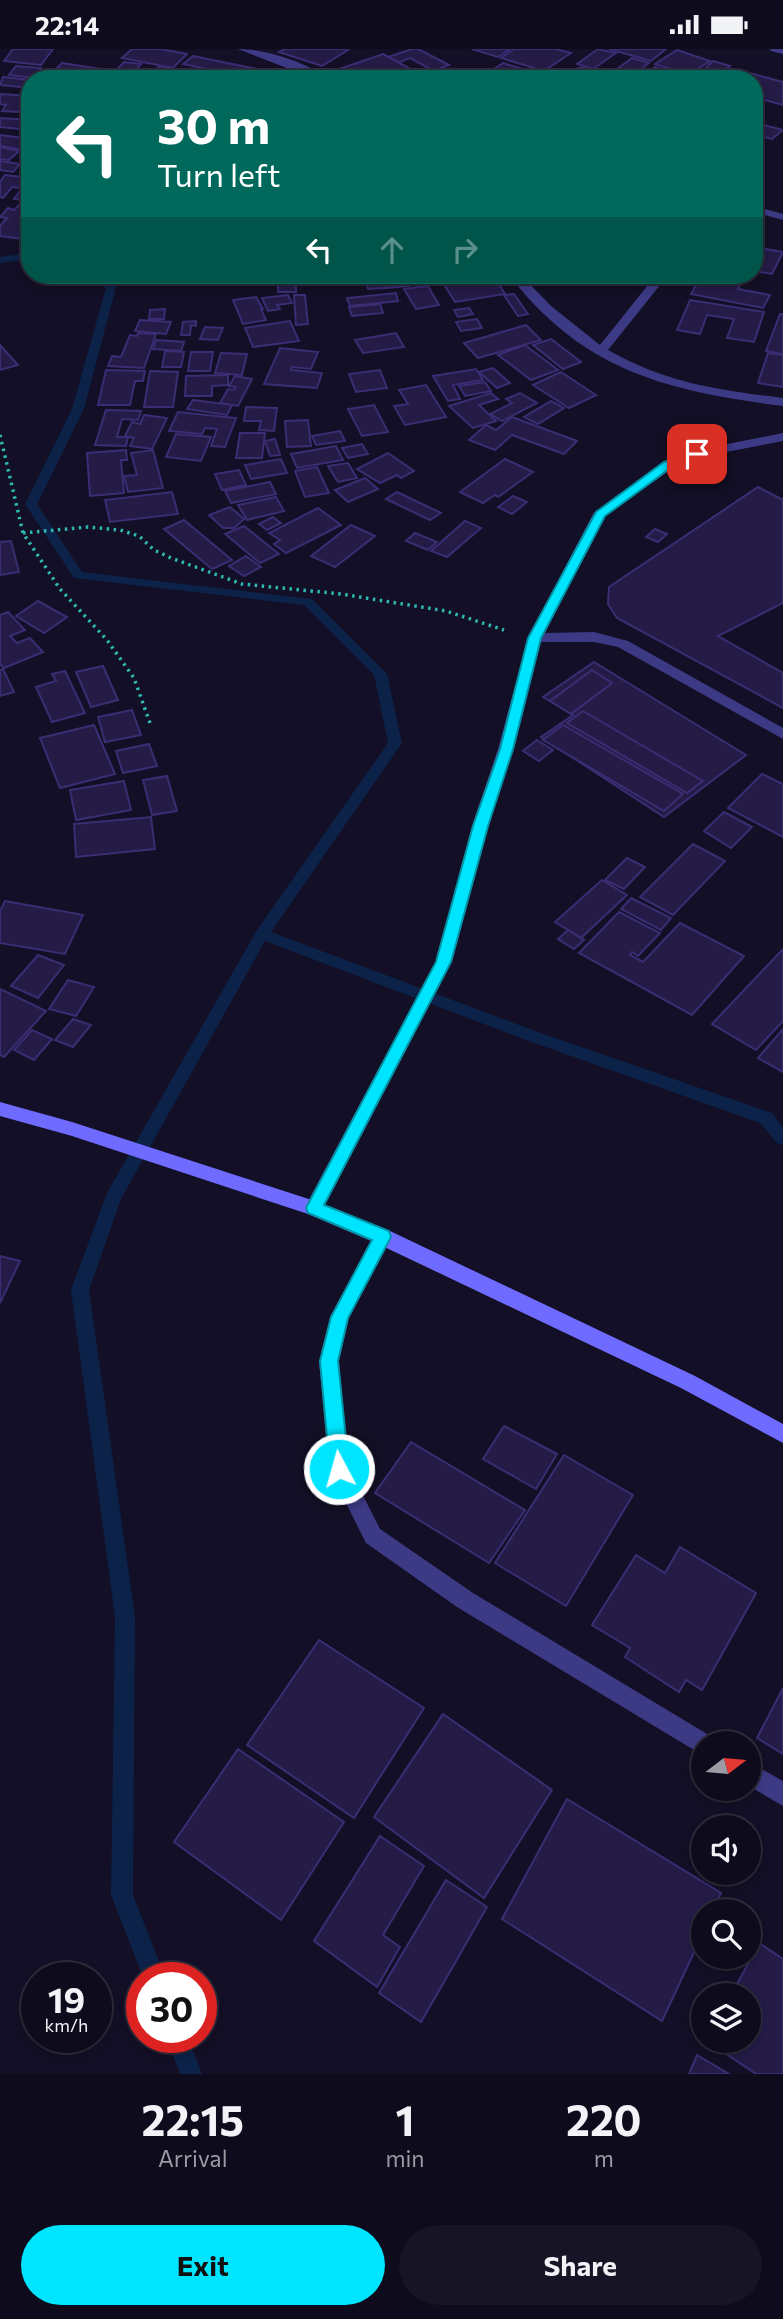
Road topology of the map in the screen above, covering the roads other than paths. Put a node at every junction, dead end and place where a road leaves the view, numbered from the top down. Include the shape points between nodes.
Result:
1 (243, 49) edge
2 (774, 49) edge
3 (783, 51) edge
4 (305, 70) edge
5 (763, 211) edge
6 (783, 217) edge
7 (525, 284) edge
8 (655, 284) edge
9 (600, 352) junction
10 (783, 402) edge
11 (783, 437) edge
12 (535, 638) junction
13 (783, 734) edge
14 (0, 1109) edge
15 (314, 1208) junction
16 (383, 1237) junction
17 (783, 1434) edge
18 (691, 1737) edge
19 (761, 1780) edge
20 (783, 1794) edge

1 - 4 street
2 - 3 street
5 - 6 street
7 - 9 street
8 - 9 street
9 - 10 street via 666,382
11 - 12 street via 697,454 668,465 600,514
12 - 13 street via 594,636 623,644
12 - 15 street via 444,962
14 - 15 main road
15 - 16 main road
16 - 17 main road via 688,1383
16 - 18 street via 340,1317 329,1361 339,1469 373,1536 465,1600
19 - 20 street

